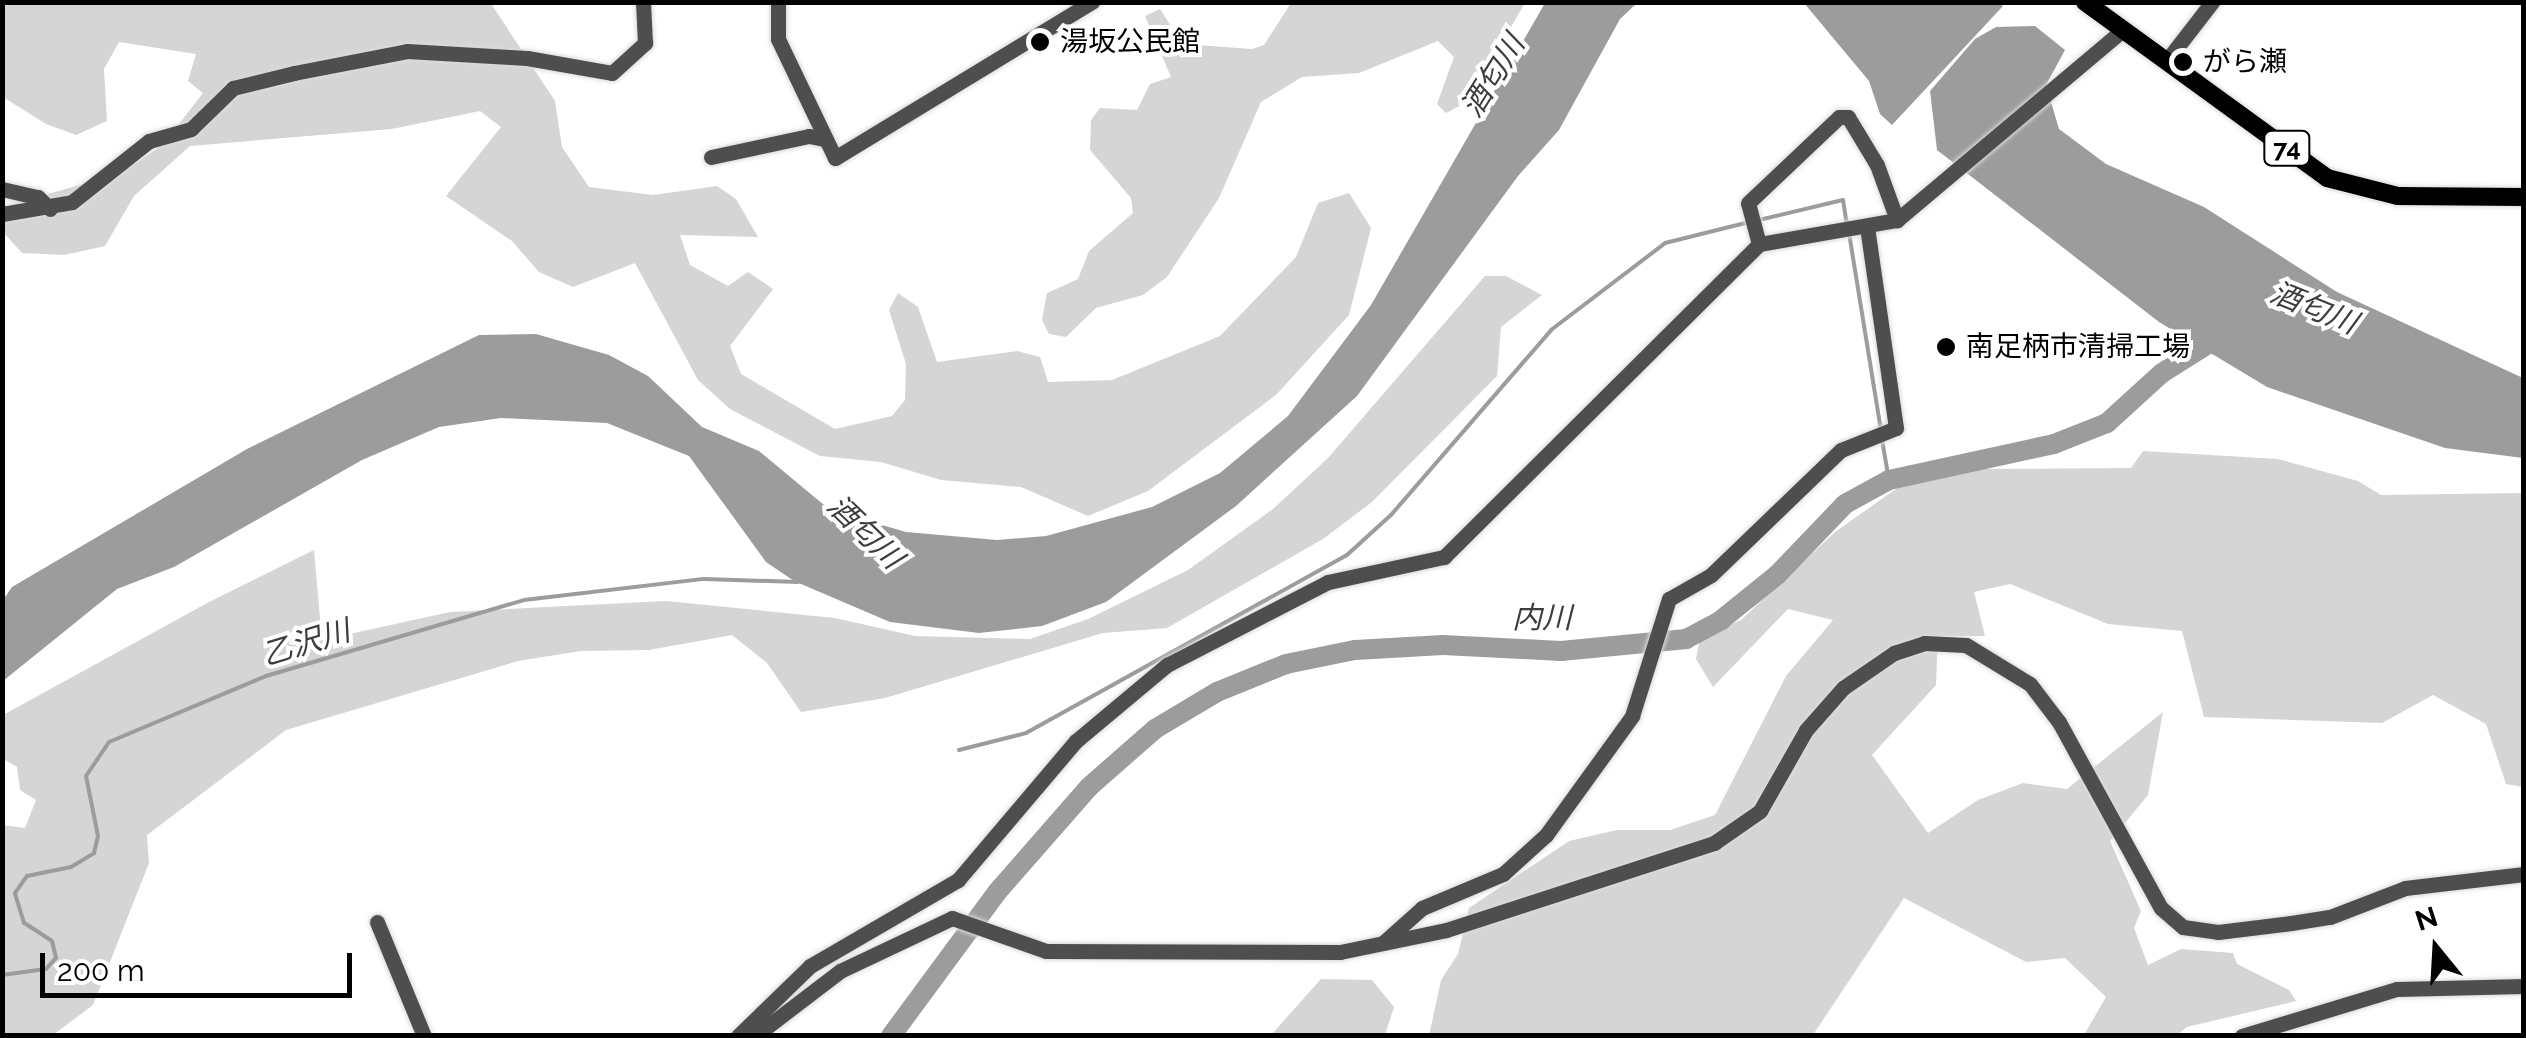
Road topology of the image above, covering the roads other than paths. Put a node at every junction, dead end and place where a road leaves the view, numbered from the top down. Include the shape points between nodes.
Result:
1 (643, 2) edge
2 (778, 2) edge
3 (1092, 2) edge
4 (2085, 2) edge
5 (2212, 2) edge
6 (2124, 30) junction
7 (2168, 60) junction
8 (824, 139) junction
9 (711, 157) dead end
10 (2, 189) edge
11 (2524, 197) edge
12 (50, 209) junction
13 (2, 214) edge
14 (1895, 218) junction
15 (1867, 227) junction
16 (1757, 240) junction
17 (2524, 874) edge
18 (377, 922) dead end
19 (1384, 942) junction
20 (2524, 986) edge
21 (424, 1036) edge
22 (738, 1036) edge
23 (756, 1036) edge
24 (2242, 1036) edge

1 - 12 street via 644,43 612,73 527,58 408,51 294,73 233,88 190,129 149,140 72,202
2 - 8 street via 778,39
3 - 8 street via 834,158
4 - 6 main road, 74
5 - 7 street
6 - 7 main road, 74
6 - 14 street
7 - 11 main road, 74 via 2326,178 2353,189
8 - 9 street via 810,136
10 - 12 street via 38,197
12 - 13 street
14 - 15 street
14 - 16 street via 1876,166 1848,118 1839,118 1748,203
15 - 16 street
15 - 19 street via 1896,428 1841,450 1711,574 1670,599 1632,716 1546,835 1503,874 1422,908
16 - 22 street via 1444,557 1328,582 1167,665 1076,741 958,880 810,966
17 - 19 street via 2405,888 2291,924 2218,932 2183,927 2160,908 2132,847 2038,693 1986,653 1924,643 1894,653 1843,688 1806,730 1760,811 1714,843 1446,930
18 - 21 street
19 - 23 street via 1340,952 1046,951 993,938 952,918 840,971
20 - 24 street via 2397,989

